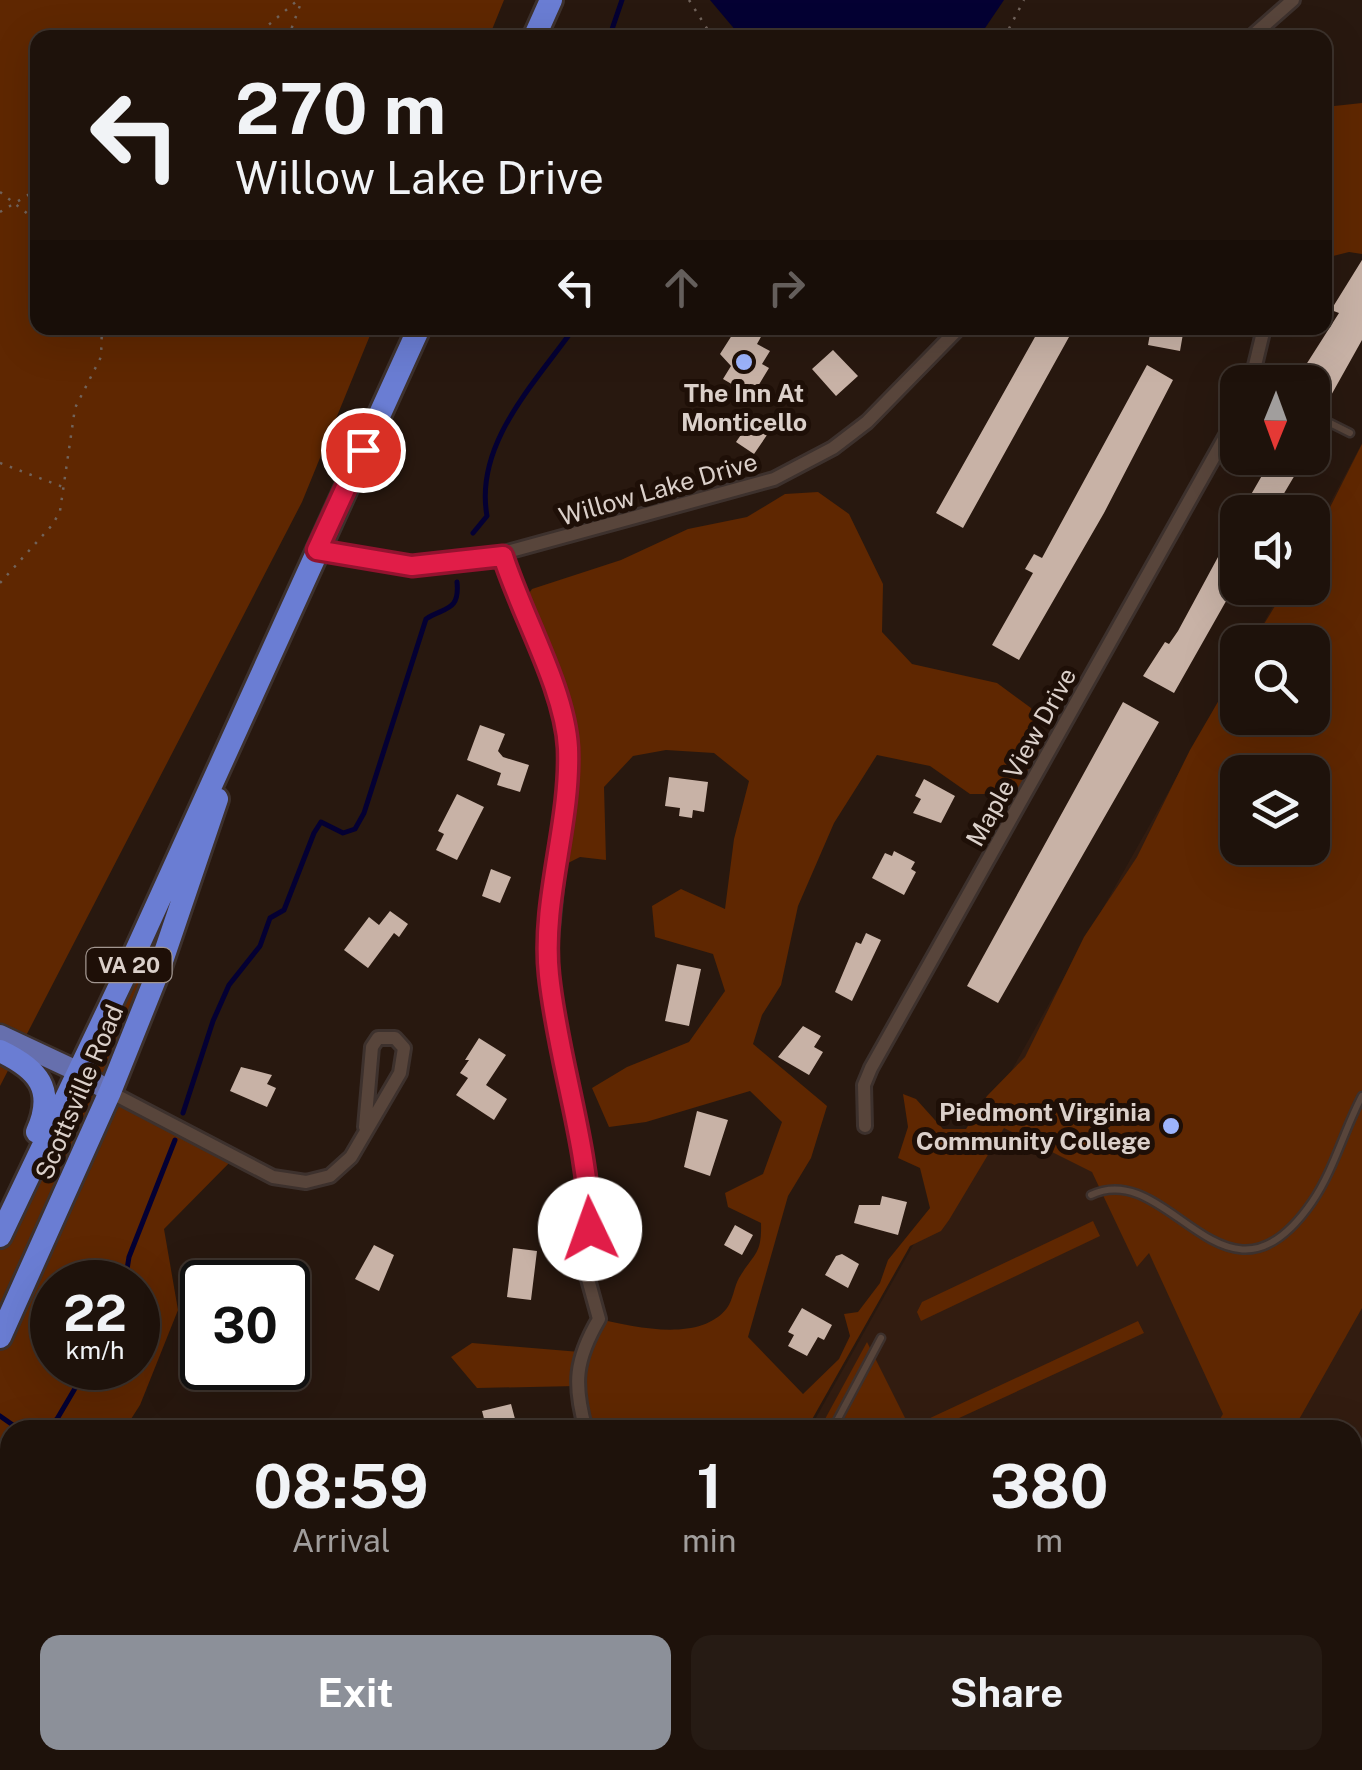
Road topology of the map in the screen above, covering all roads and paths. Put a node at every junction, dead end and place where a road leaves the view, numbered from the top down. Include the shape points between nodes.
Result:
1 (300, 0) edge
2 (552, 0) edge
3 (690, 0) edge
4 (1024, 0) edge
5 (1292, 0) edge
6 (263, 30) edge
7 (291, 30) edge
8 (538, 30) edge
9 (708, 30) edge
10 (1008, 30) edge
11 (1259, 30) edge
12 (0, 192) edge
13 (30, 195) edge
14 (15, 204) junction
15 (0, 212) edge
16 (30, 216) edge
17 (102, 335) edge
18 (416, 335) edge
19 (952, 335) edge
20 (1262, 335) edge
21 (1254, 365) edge
22 (1330, 423) edge
23 (1350, 433) dead end
24 (1220, 446) edge
25 (0, 463) edge
26 (63, 487) junction
27 (317, 550) junction
28 (503, 556) junction
29 (0, 584) edge
30 (254, 692) junction
31 (0, 1035) edge
32 (0, 1050) edge
33 (79, 1072) junction
34 (110, 1092) junction
35 (1362, 1096) edge
36 (865, 1126) dead end
37 (365, 1127) junction
38 (1091, 1195) dead end
39 (0, 1218) edge
40 (0, 1236) edge
41 (0, 1337) edge
42 (880, 1338) dead end
43 (584, 1420) edge
44 (837, 1420) edge

1 - 6 path
1 - 7 path
2 - 8 highway
3 - 9 path
4 - 10 path
5 - 11 street
12 - 14 path
13 - 14 path
14 - 15 path
14 - 16 path
17 - 26 path via 100,357 75,408
18 - 27 highway, Scottsville Road / VA 20
19 - 28 street, Willow Lake Drive via 867,422 808,463 721,496
20 - 21 street
22 - 23 lane
24 - 36 street, Maple View Drive via 871,1068 864,1084
25 - 26 path
26 - 29 path via 53,524
27 - 28 street, Willow Lake Drive via 412,566
27 - 30 highway, Scottsville Road / VA 20
28 - 43 street via 566,723 548,972 588,1183 588,1279 599,1319 580,1352
30 - 33 highway, Scottsville Road / VA 20
30 - 34 highway, Scottsville Road / VA 20
31 - 33 main road
32 - 39 highway via 33,1068 46,1094 42,1120
33 - 34 main road
33 - 40 highway, Scottsville Road / VA 20
34 - 37 street via 289,1182 318,1180 341,1168
34 - 41 highway, Scottsville Road / VA 20
35 - 38 lane via 1311,1203 1294,1224 1260,1246 1242,1250 1213,1243 1132,1191
37 - 37 street via 400,1074 404,1048 395,1038 378,1038 372,1047
42 - 44 lane

